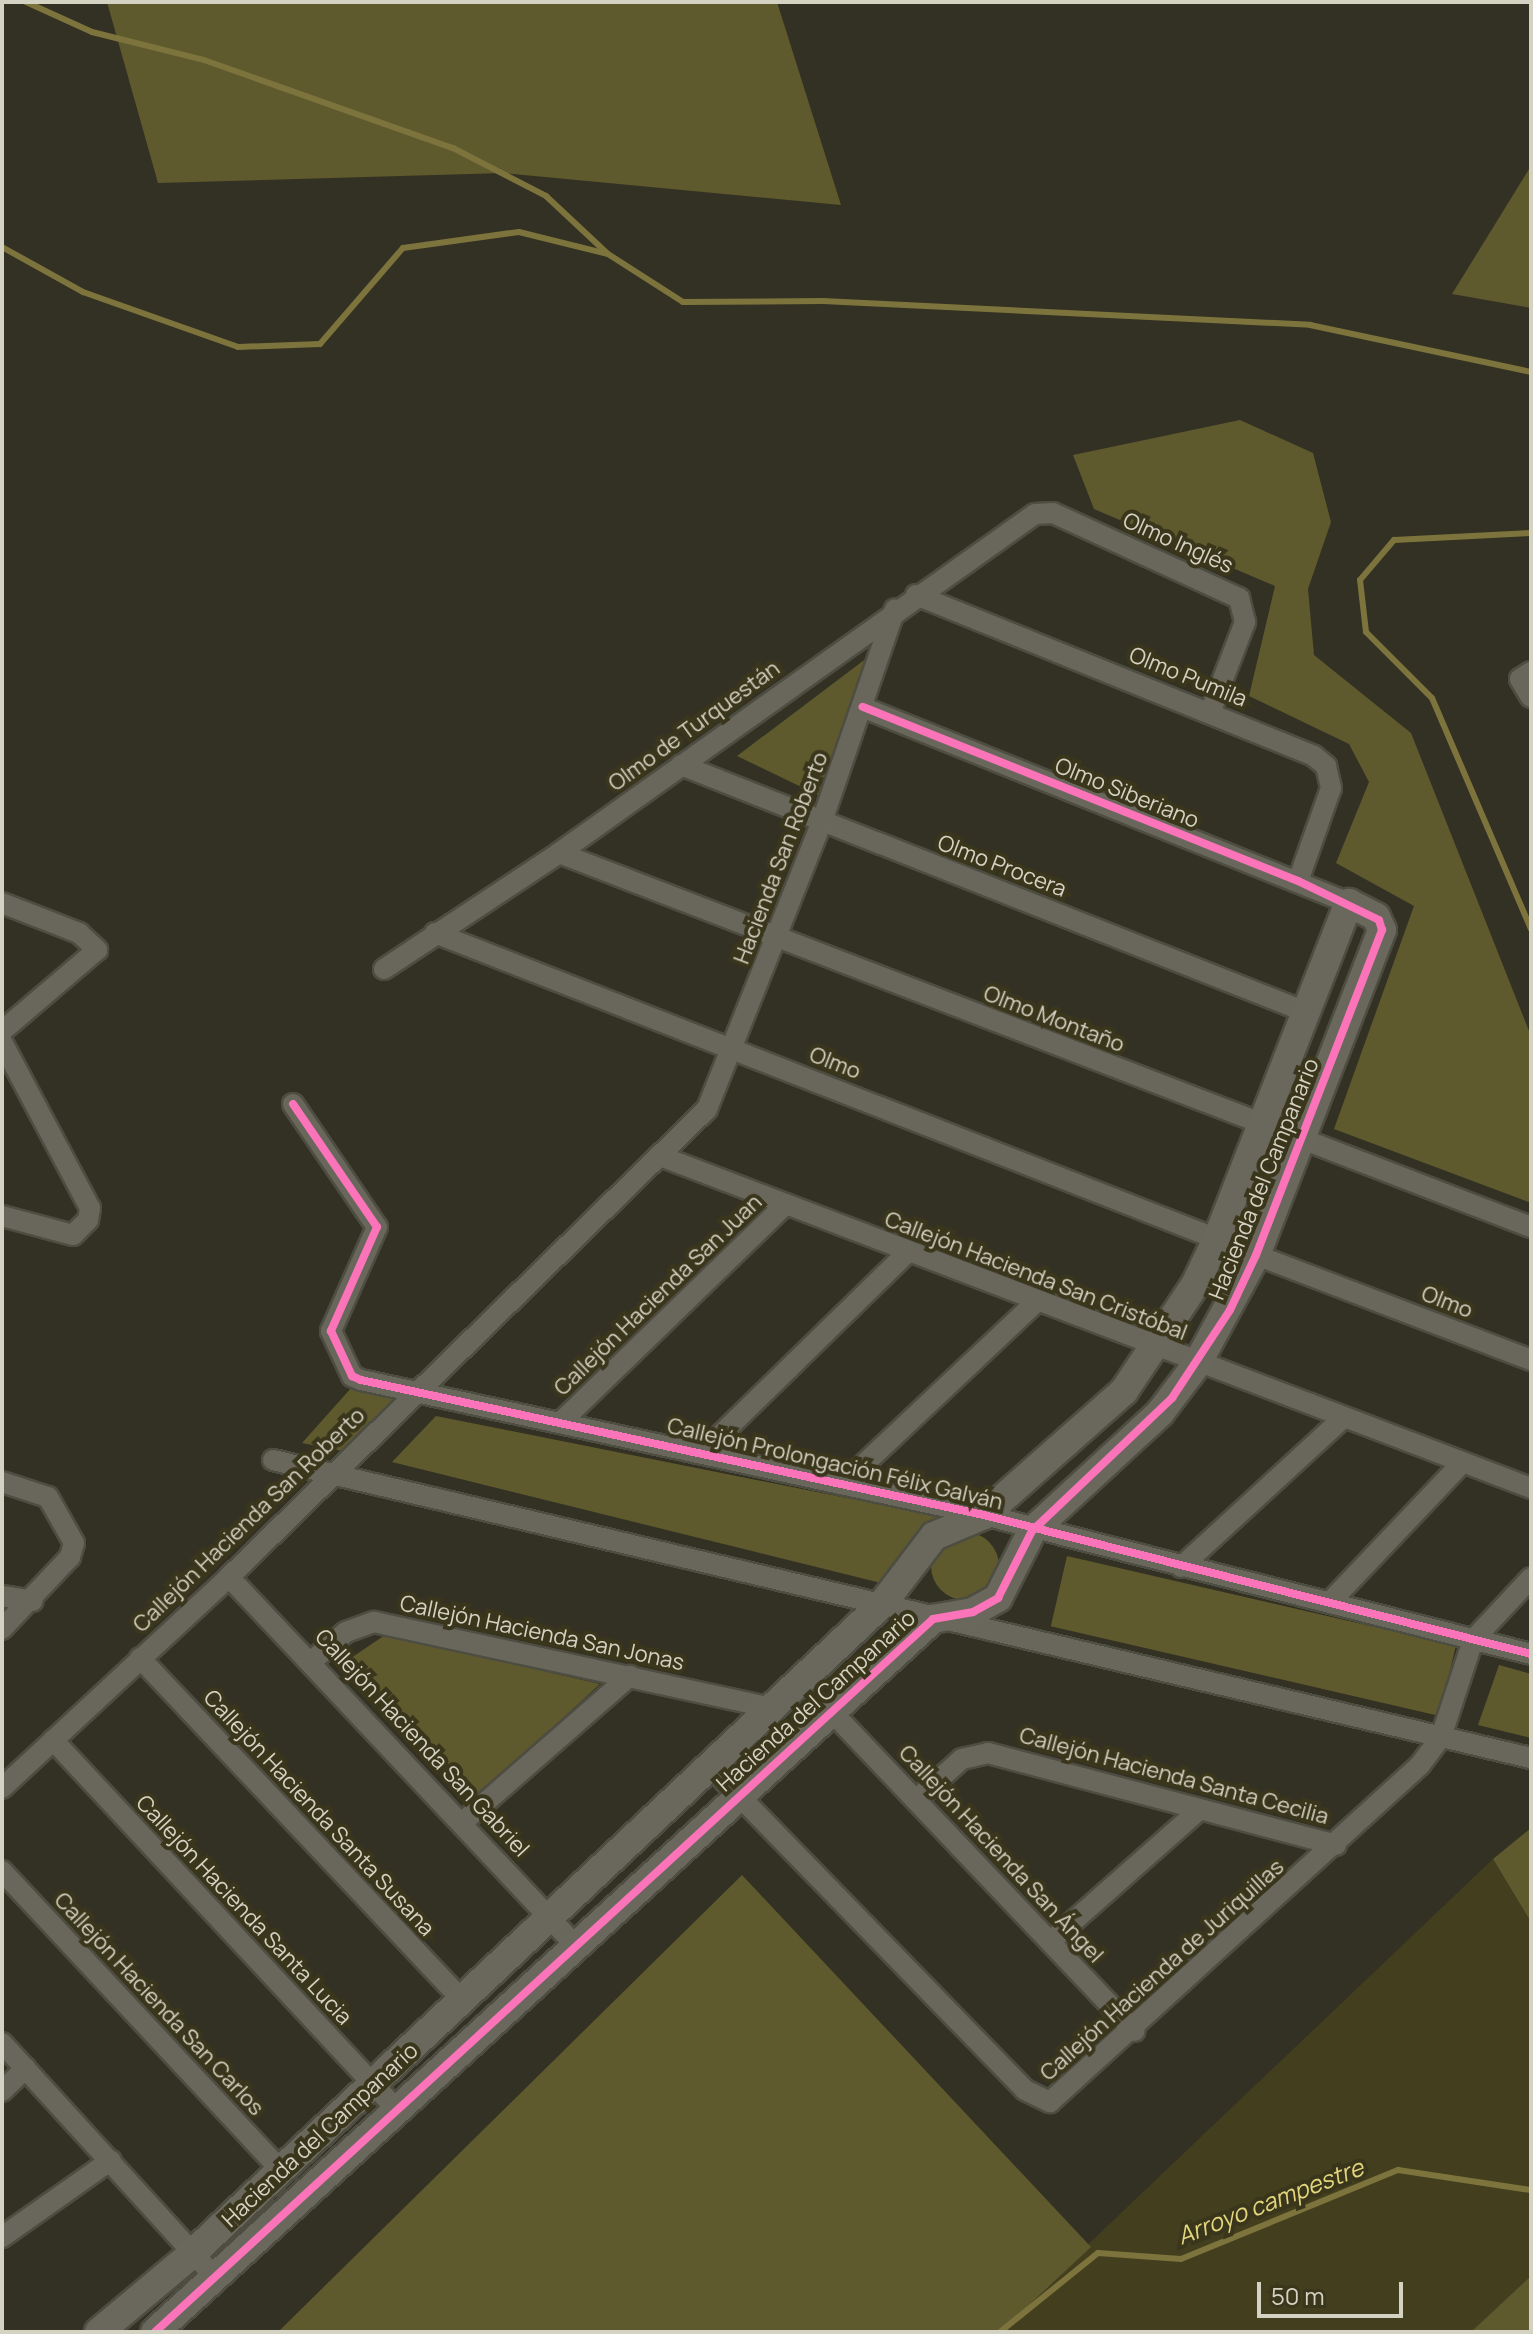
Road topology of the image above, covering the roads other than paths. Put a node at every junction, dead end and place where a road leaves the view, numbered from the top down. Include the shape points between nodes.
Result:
1 (1028, 517) joint
2 (916, 595) junction
3 (895, 609) junction
4 (1531, 672) edge
5 (1531, 697) edge
6 (862, 707) junction
7 (1211, 710) junction
8 (681, 765) junction
9 (822, 821) junction
10 (559, 853) junction
11 (1298, 881) junction
12 (2, 903) edge
13 (1349, 903) junction
14 (1376, 917) joint
15 (435, 933) junction
16 (778, 936) junction
17 (384, 969) dead end
18 (1306, 1012) junction
19 (2, 1031) edge
20 (2, 1042) edge
21 (735, 1049) junction
22 (293, 1104) dead end
23 (699, 1118) joint
24 (1261, 1126) junction
25 (1301, 1142) junction
26 (660, 1156) junction
27 (786, 1204) junction
28 (2, 1216) edge
29 (1531, 1227) edge
30 (1217, 1239) junction
31 (907, 1253) junction
32 (1256, 1255) junction
33 (1035, 1303) junction
34 (1156, 1348) junction
35 (1531, 1360) edge
36 (1197, 1364) junction
37 (419, 1391) junction
38 (1343, 1418) junction
39 (563, 1420) junction
40 (704, 1451) junction
41 (273, 1460) dead end
42 (1463, 1462) junction
43 (331, 1475) junction
44 (2, 1482) edge
45 (844, 1483) junction
46 (1531, 1488) edge
47 (984, 1515) junction
48 (1032, 1531) junction
49 (1181, 1567) junction
50 (229, 1577) junction
51 (1531, 1578) edge
52 (2, 1596) edge
53 (1332, 1600) junction
54 (33, 1601) junction
55 (883, 1603) junction
56 (933, 1619) junction
57 (2, 1629) edge
58 (1473, 1640) junction
59 (1531, 1654) edge
60 (140, 1658) junction
61 (313, 1660) junction
62 (630, 1676) junction
63 (773, 1708) junction
64 (831, 1711) junction
65 (1441, 1737) junction
66 (53, 1740) junction
67 (1531, 1758) edge
68 (711, 1767) junction
69 (2, 1788) edge
70 (740, 1795) junction
71 (918, 1798) junction
72 (1198, 1811) junction
73 (463, 1822) junction
74 (1336, 1845) junction
75 (2, 1871) edge
76 (552, 1919) junction
77 (1051, 1941) junction
78 (576, 1946) junction
79 (463, 2001) junction
80 (1135, 2031) junction
81 (2, 2043) edge
82 (26, 2068) junction
83 (373, 2084) junction
84 (2, 2091) edge
85 (399, 2112) junction
86 (111, 2160) junction
87 (281, 2170) junction
88 (2, 2237) edge
89 (193, 2253) junction
90 (217, 2279) junction
91 (99, 2332) edge
92 (155, 2332) edge

1 - 2 street, Olmo de Turquestán
1 - 7 street, Olmo Inglés via 1053,513 1239,598 1245,622
2 - 3 street, Olmo de Turquestán
2 - 7 street, Olmo Pumila
3 - 6 street, Hacienda San Roberto
3 - 8 street, Olmo de Turquestán
4 - 5 street via 1520,679
6 - 9 street, Hacienda San Roberto
6 - 11 street, Olmo Siberiano
7 - 11 street, Olmo Pumila via 1326,766 1331,788
8 - 9 street, Olmo Procera
8 - 10 street, Olmo de Turquestán
9 - 16 street, Hacienda San Roberto
9 - 18 street, Olmo Procera
10 - 15 street, Olmo de Turquestán
10 - 16 street, Olmo Montaño
11 - 13 street, Olmo Siberiano
12 - 19 street via 91,940 97,950
13 - 14 street, Olmo Siberiano
13 - 18 street, Hacienda del Campanario
14 - 25 street, Hacienda del Campanario via 1382,930
15 - 17 street, Olmo de Turquestán
15 - 21 street, Olmo
16 - 21 street, Hacienda San Roberto
16 - 24 street, Olmo Montaño
18 - 24 street, Hacienda del Campanario
20 - 28 street via 80,1184 88,1220 73,1235
21 - 23 street, Hacienda San Roberto
21 - 30 street, Olmo
22 - 37 street, Callejón Prolongación Félix Galván via 377,1227 331,1331 352,1376
23 - 26 street, Callejón Hacienda San Roberto
24 - 25 street, Olmo Montaño
24 - 30 street, Hacienda del Campanario
25 - 29 street, Olmo Montaño
25 - 32 street, Hacienda del Campanario
26 - 27 street, Callejón Hacienda San Cristóbal
26 - 37 street, Callejón Hacienda San Roberto
27 - 31 street, Callejón Hacienda San Cristóbal
27 - 39 street, Callejón Hacienda San Juan
30 - 34 street, Hacienda del Campanario
31 - 33 street, Callejón Hacienda San Cristóbal
31 - 40 street
32 - 35 street, Olmo
32 - 36 street, Hacienda del Campanario
33 - 34 street, Callejón Hacienda San Cristóbal
33 - 45 street
34 - 36 street, Callejón Hacienda San Cristóbal
34 - 47 street, Hacienda del Campanario via 1113,1403
36 - 38 street, Callejón Hacienda San Cristóbal
36 - 48 street, Hacienda del Campanario via 1160,1413
37 - 39 street, Callejón Prolongación Félix Galván
37 - 43 street, Callejón Hacienda San Roberto
38 - 42 street, Callejón Hacienda San Cristóbal
38 - 49 street
39 - 40 street, Callejón Prolongación Félix Galván
40 - 45 street, Callejón Prolongación Félix Galván
41 - 43 street
42 - 46 street, Callejón Hacienda San Cristóbal
42 - 53 street
43 - 50 street, Callejón Hacienda San Roberto
43 - 55 street
44 - 54 street via 40,1491 66,1523 73,1551
45 - 47 street, Callejón Prolongación Félix Galván
47 - 48 street, Callejón Prolongación Félix Galván
47 - 55 street, Hacienda del Campanario via 934,1536
48 - 49 street, Callejón Prolongación Félix Galván
48 - 56 street, Hacienda del Campanario via 998,1598 973,1612
49 - 53 street, Callejón Prolongación Félix Galván
50 - 60 street, Callejón Hacienda San Roberto
50 - 61 street, Callejón Hacienda San Gabriel
51 - 58 street
52 - 54 street
53 - 58 street, Callejón Prolongación Félix Galván
54 - 57 street
55 - 56 street
55 - 63 street, Hacienda del Campanario
56 - 64 street, Hacienda del Campanario
56 - 65 street
58 - 59 street, Callejón Prolongación Félix Galván
58 - 65 street, Callejón Hacienda de Juriquillas
60 - 66 street, Callejón Hacienda San Roberto
60 - 79 street, Callejón Hacienda Santa Susana
61 - 62 street, Callejón Hacienda San Jonas via 346,1632 374,1622
61 - 73 street, Callejón Hacienda San Gabriel
62 - 63 street, Callejón Hacienda San Jonas
62 - 73 street
63 - 68 street, Hacienda del Campanario
64 - 70 street, Hacienda del Campanario
64 - 71 street, Callejón Hacienda San Ángel
65 - 67 street
65 - 74 street, Callejón Hacienda de Juriquillas
66 - 69 street, Callejón Hacienda San Roberto
66 - 83 street, Callejón Hacienda Santa Lucia
68 - 70 street, Callejón Hacienda de Juriquillas
68 - 76 street, Hacienda del Campanario
70 - 78 street, Hacienda del Campanario
70 - 80 street, Callejón Hacienda de Juriquillas via 1035,2098 1050,2102 1067,2093
71 - 72 street, Callejón Hacienda Santa Cecilia via 962,1759 988,1753
71 - 77 street, Callejón Hacienda San Ángel
72 - 74 street, Callejón Hacienda Santa Cecilia
72 - 77 street
73 - 76 street, Callejón Hacienda San Gabriel
74 - 80 street, Callejón Hacienda de Juriquillas
75 - 87 street, Callejón Hacienda San Carlos
76 - 78 street, Callejón Hacienda San Gabriel
76 - 79 street, Hacienda del Campanario
77 - 80 street, Callejón Hacienda San Ángel
78 - 85 street, Hacienda del Campanario
79 - 83 street, Hacienda del Campanario
81 - 82 street
82 - 84 street
82 - 86 street
83 - 85 street, Callejón Hacienda Santa Lucia
83 - 87 street, Hacienda del Campanario
85 - 90 street, Hacienda del Campanario
86 - 88 street
86 - 89 street
87 - 89 street, Hacienda del Campanario
89 - 90 street
89 - 91 street, Hacienda del Campanario
90 - 92 street, Hacienda del Campanario

